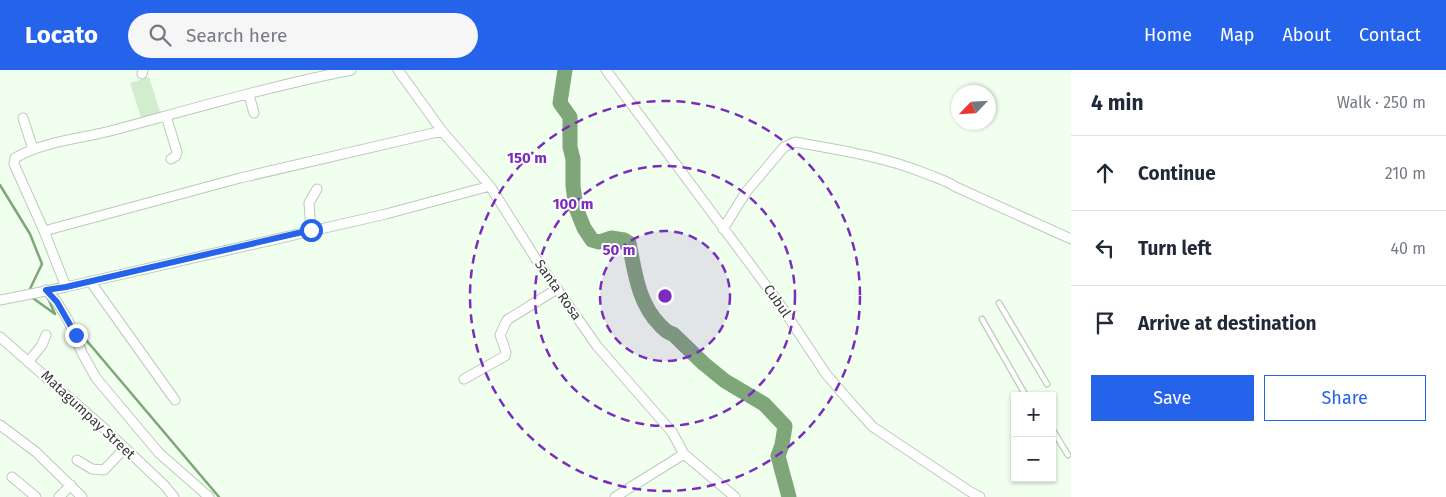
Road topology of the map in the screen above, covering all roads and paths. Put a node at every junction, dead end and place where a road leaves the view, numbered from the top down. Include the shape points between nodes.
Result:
1 (351, 70) edge
2 (398, 70) edge
3 (606, 70) edge
4 (249, 94) junction
5 (254, 113) dead end
6 (166, 116) junction
7 (24, 118) dead end
8 (442, 131) junction
9 (33, 149) junction
10 (171, 159) dead end
11 (490, 186) junction
12 (317, 189) dead end
13 (723, 229) junction
14 (311, 230) junction
15 (44, 231) junction
16 (1071, 239) edge
17 (90, 281) junction
18 (66, 287) junction
19 (557, 289) junction
20 (46, 290) junction
21 (0, 300) edge
22 (1000, 303) dead end
23 (982, 319) dead end
24 (46, 335) dead end
25 (0, 336) edge
26 (28, 361) junction
27 (464, 379) dead end
28 (1047, 384) dead end
29 (1024, 392) edge
30 (175, 400) dead end
31 (0, 425) edge
32 (1056, 436) edge
33 (125, 448) junction
34 (684, 454) junction
35 (1068, 455) dead end
36 (77, 460) dead end
37 (12, 477) dead end
38 (71, 485) junction
39 (36, 497) edge
40 (59, 497) edge
41 (82, 497) edge
42 (174, 497) edge
43 (209, 497) edge
44 (615, 497) edge
45 (735, 497) edge
46 (980, 497) edge

1 - 4 street
2 - 8 street, Santa Rosa
3 - 13 street, Cubul
4 - 5 street
4 - 6 street
6 - 9 street
6 - 10 street via 177,152
7 - 9 street
8 - 11 street, Santa Rosa
8 - 15 street via 240,178
9 - 15 street via 14,158 14,161
11 - 14 street
11 - 19 street, Santa Rosa
12 - 14 street via 310,203
13 - 16 street via 746,192 784,147 794,142 910,167
13 - 46 street, Cubul via 779,303 826,374 872,427
14 - 17 street
15 - 18 street
17 - 18 street
17 - 30 street
18 - 20 street
19 - 27 street via 507,320 500,335 505,356
19 - 34 street, Santa Rosa via 597,346 672,432
20 - 21 street
20 - 43 street via 62,309 96,378 160,453
22 - 28 lane
23 - 29 lane
24 - 26 street
25 - 26 street, Matagumpay Street
26 - 33 street, Matagumpay Street
31 - 38 street via 36,452
32 - 35 lane
33 - 36 street via 104,470 92,469
33 - 42 street, Matagumpay Street
34 - 44 street
34 - 45 street, Santa Rosa
37 - 39 street
38 - 40 street
38 - 41 street

